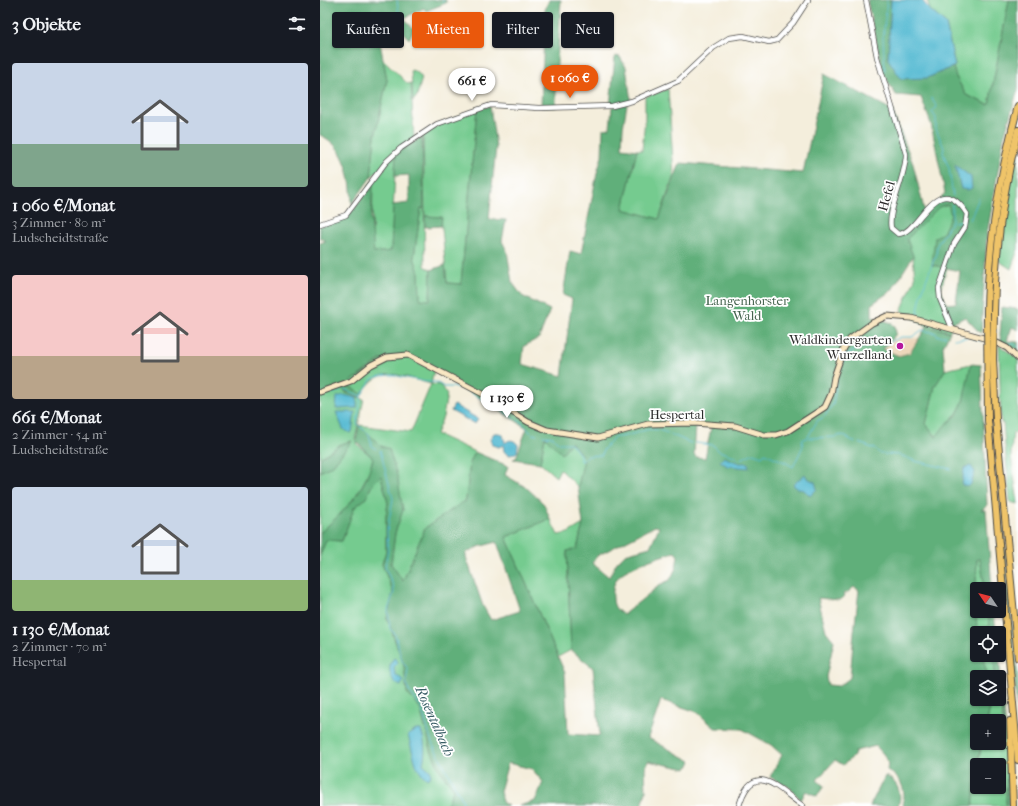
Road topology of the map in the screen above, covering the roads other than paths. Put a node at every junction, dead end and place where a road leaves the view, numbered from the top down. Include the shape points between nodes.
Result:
1 (808, 0) edge
2 (866, 0) edge
3 (1018, 106) edge
4 (1018, 130) edge
5 (320, 224) edge
6 (952, 328) junction
7 (1018, 359) edge
8 (320, 392) edge
9 (1018, 658) edge
10 (1011, 683) junction
11 (1018, 760) edge
12 (739, 806) edge
13 (803, 806) edge
14 (1014, 806) edge

1 - 5 street via 793,24 777,40 768,42 744,36 729,38 713,48 678,82 632,101 612,106 539,108 491,105 437,124 401,148 386,162 346,215
2 - 6 street, Hefel via 878,58 906,154 891,228 898,234 906,232 927,207 944,198 958,202 967,214 965,227 954,244 939,288 940,299
3 - 10 highway, bridge via 991,232 987,312 988,420
4 - 9 highway, bridge via 998,234 993,359 996,420
6 - 7 main road via 999,343
6 - 8 main road, Hespertal via 899,316 887,316 872,323 858,332 844,348 825,407 788,431 776,435 764,435 735,426 694,423 648,424 598,438 547,430 408,355 383,359 351,381
10 - 11 highway
10 - 14 highway via 1009,701
12 - 13 street via 744,790 754,782 763,781 773,783

